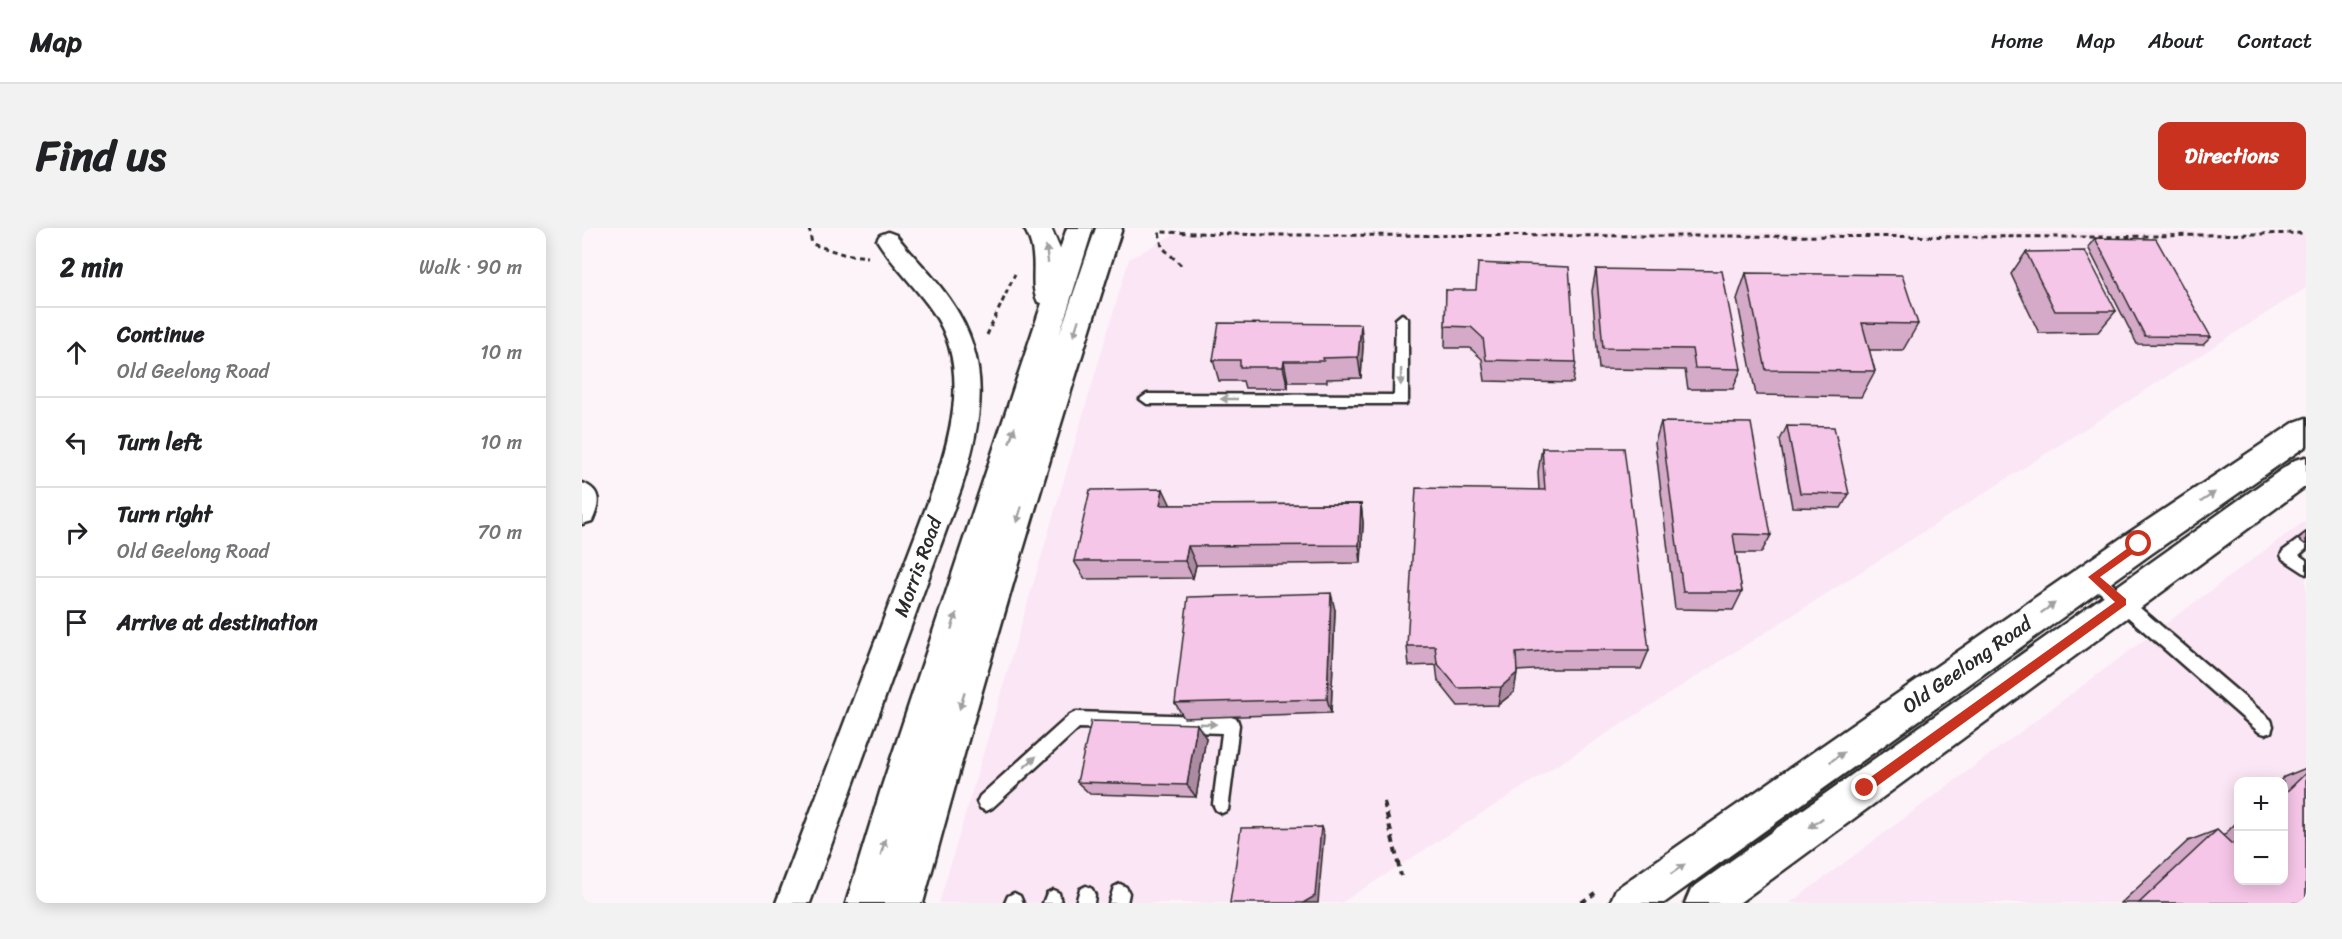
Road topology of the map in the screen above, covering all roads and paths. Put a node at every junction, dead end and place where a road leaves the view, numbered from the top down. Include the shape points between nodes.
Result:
1 (809, 228) edge
2 (1037, 228) edge
3 (1080, 228) edge
4 (1109, 228) edge
5 (2306, 233) edge
6 (895, 250) joint
7 (1181, 265) dead end
8 (1017, 269) dead end
9 (1402, 319) dead end
10 (1048, 324) junction
11 (967, 370) junction
12 (1147, 399) dead end
13 (2306, 430) edge
14 (2306, 469) edge
15 (2306, 540) edge
16 (2139, 544) junction
17 (2306, 568) edge
18 (2169, 569) junction
19 (2092, 577) junction
20 (2122, 602) junction
21 (2265, 726) dead end
22 (986, 802) dead end
23 (1384, 802) dead end
24 (1222, 804) dead end
25 (1401, 876) dead end
26 (793, 903) edge
27 (866, 903) edge
28 (903, 903) edge
29 (1630, 903) edge
30 (1705, 903) edge

1 - 6 path via 812,244 843,254
10 -> 2 street via 1048,252
3 - 10 street
4 -> 28 street via 1060,377
5 - 7 path via 2101,237 1159,232 1162,247
6 - 11 street, Morris Road via 945,310
8 - 11 path via 980,351
9 -> 12 lane via 1401,400
27 -> 10 street
11 - 26 street, Morris Road via 968,409 962,447
16 -> 13 street, Old Geelong Road
14 - 18 street, Old Geelong Road
15 - 17 lane via 2288,555
16 - 18 street
16 - 19 street, Old Geelong Road
18 - 20 street, Old Geelong Road
19 - 20 lane
29 -> 19 street, Old Geelong Road
20 - 21 lane
20 -> 30 street, Old Geelong Road
22 -> 24 lane via 1076,720 1231,725
23 - 25 path

